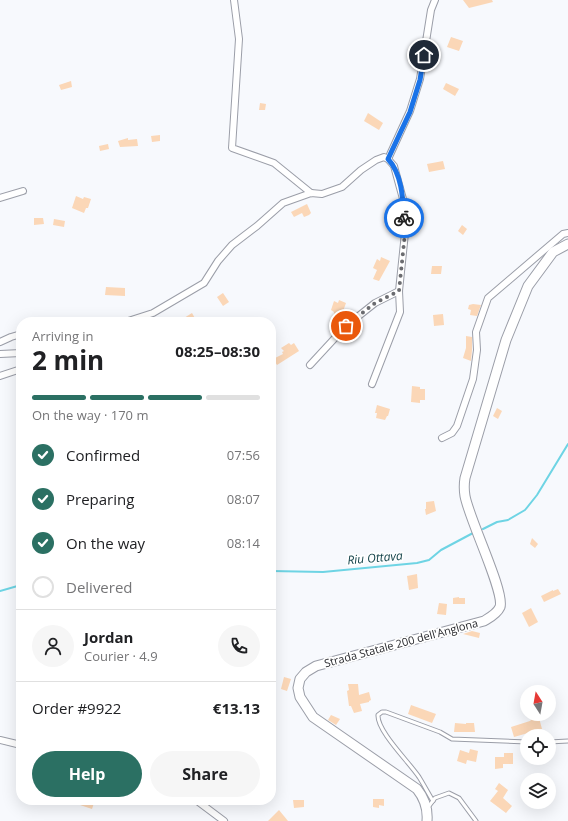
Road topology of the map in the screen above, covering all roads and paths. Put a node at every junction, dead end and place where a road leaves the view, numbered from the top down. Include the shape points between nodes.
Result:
1 (234, 0) edge
2 (435, 0) edge
3 (388, 159) junction
4 (23, 190) dead end
5 (310, 193) junction
6 (0, 198) edge
7 (568, 233) edge
8 (566, 247) edge
9 (399, 291) junction
10 (141, 317) edge
11 (16, 336) edge
12 (0, 342) edge
13 (16, 353) edge
14 (0, 354) edge
15 (310, 365) dead end
16 (16, 371) edge
17 (0, 376) edge
18 (372, 384) dead end
19 (442, 438) dead end
20 (0, 740) edge
21 (568, 741) edge
22 (520, 742) edge
23 (556, 742) edge
24 (16, 744) edge
25 (433, 801) junction
26 (203, 805) edge
27 (426, 810) junction
28 (224, 821) edge
29 (426, 821) edge
30 (476, 821) edge

1 - 5 street via 239,39 232,148 274,163
2 - 3 street via 431,10 420,80 410,112
3 - 5 street via 384,157 376,160 342,187 322,194
3 - 9 street via 394,166 403,198 405,233
4 - 6 street
5 - 10 street via 283,203 232,245 204,283 153,313
7 - 19 street via 563,234 488,298 476,332 477,350 473,378 457,426 452,433
8 - 27 main road, Strada Statale 200 dell'Anglona via 553,252 528,286 506,340 465,478 465,497 498,586 500,608 484,621 316,666 300,679 300,697 313,717 417,789 424,799
9 - 15 street via 375,303 346,326
9 - 18 street via 400,312
11 - 12 street
13 - 14 street
16 - 17 street
20 - 24 street
21 - 23 lane
22 - 25 lane via 452,739 440,732 382,712 378,715 381,729 418,776
25 - 27 lane
25 - 30 lane via 449,793 459,798
26 - 28 street
27 - 29 main road, Strada Statale 200 dell'Anglona

